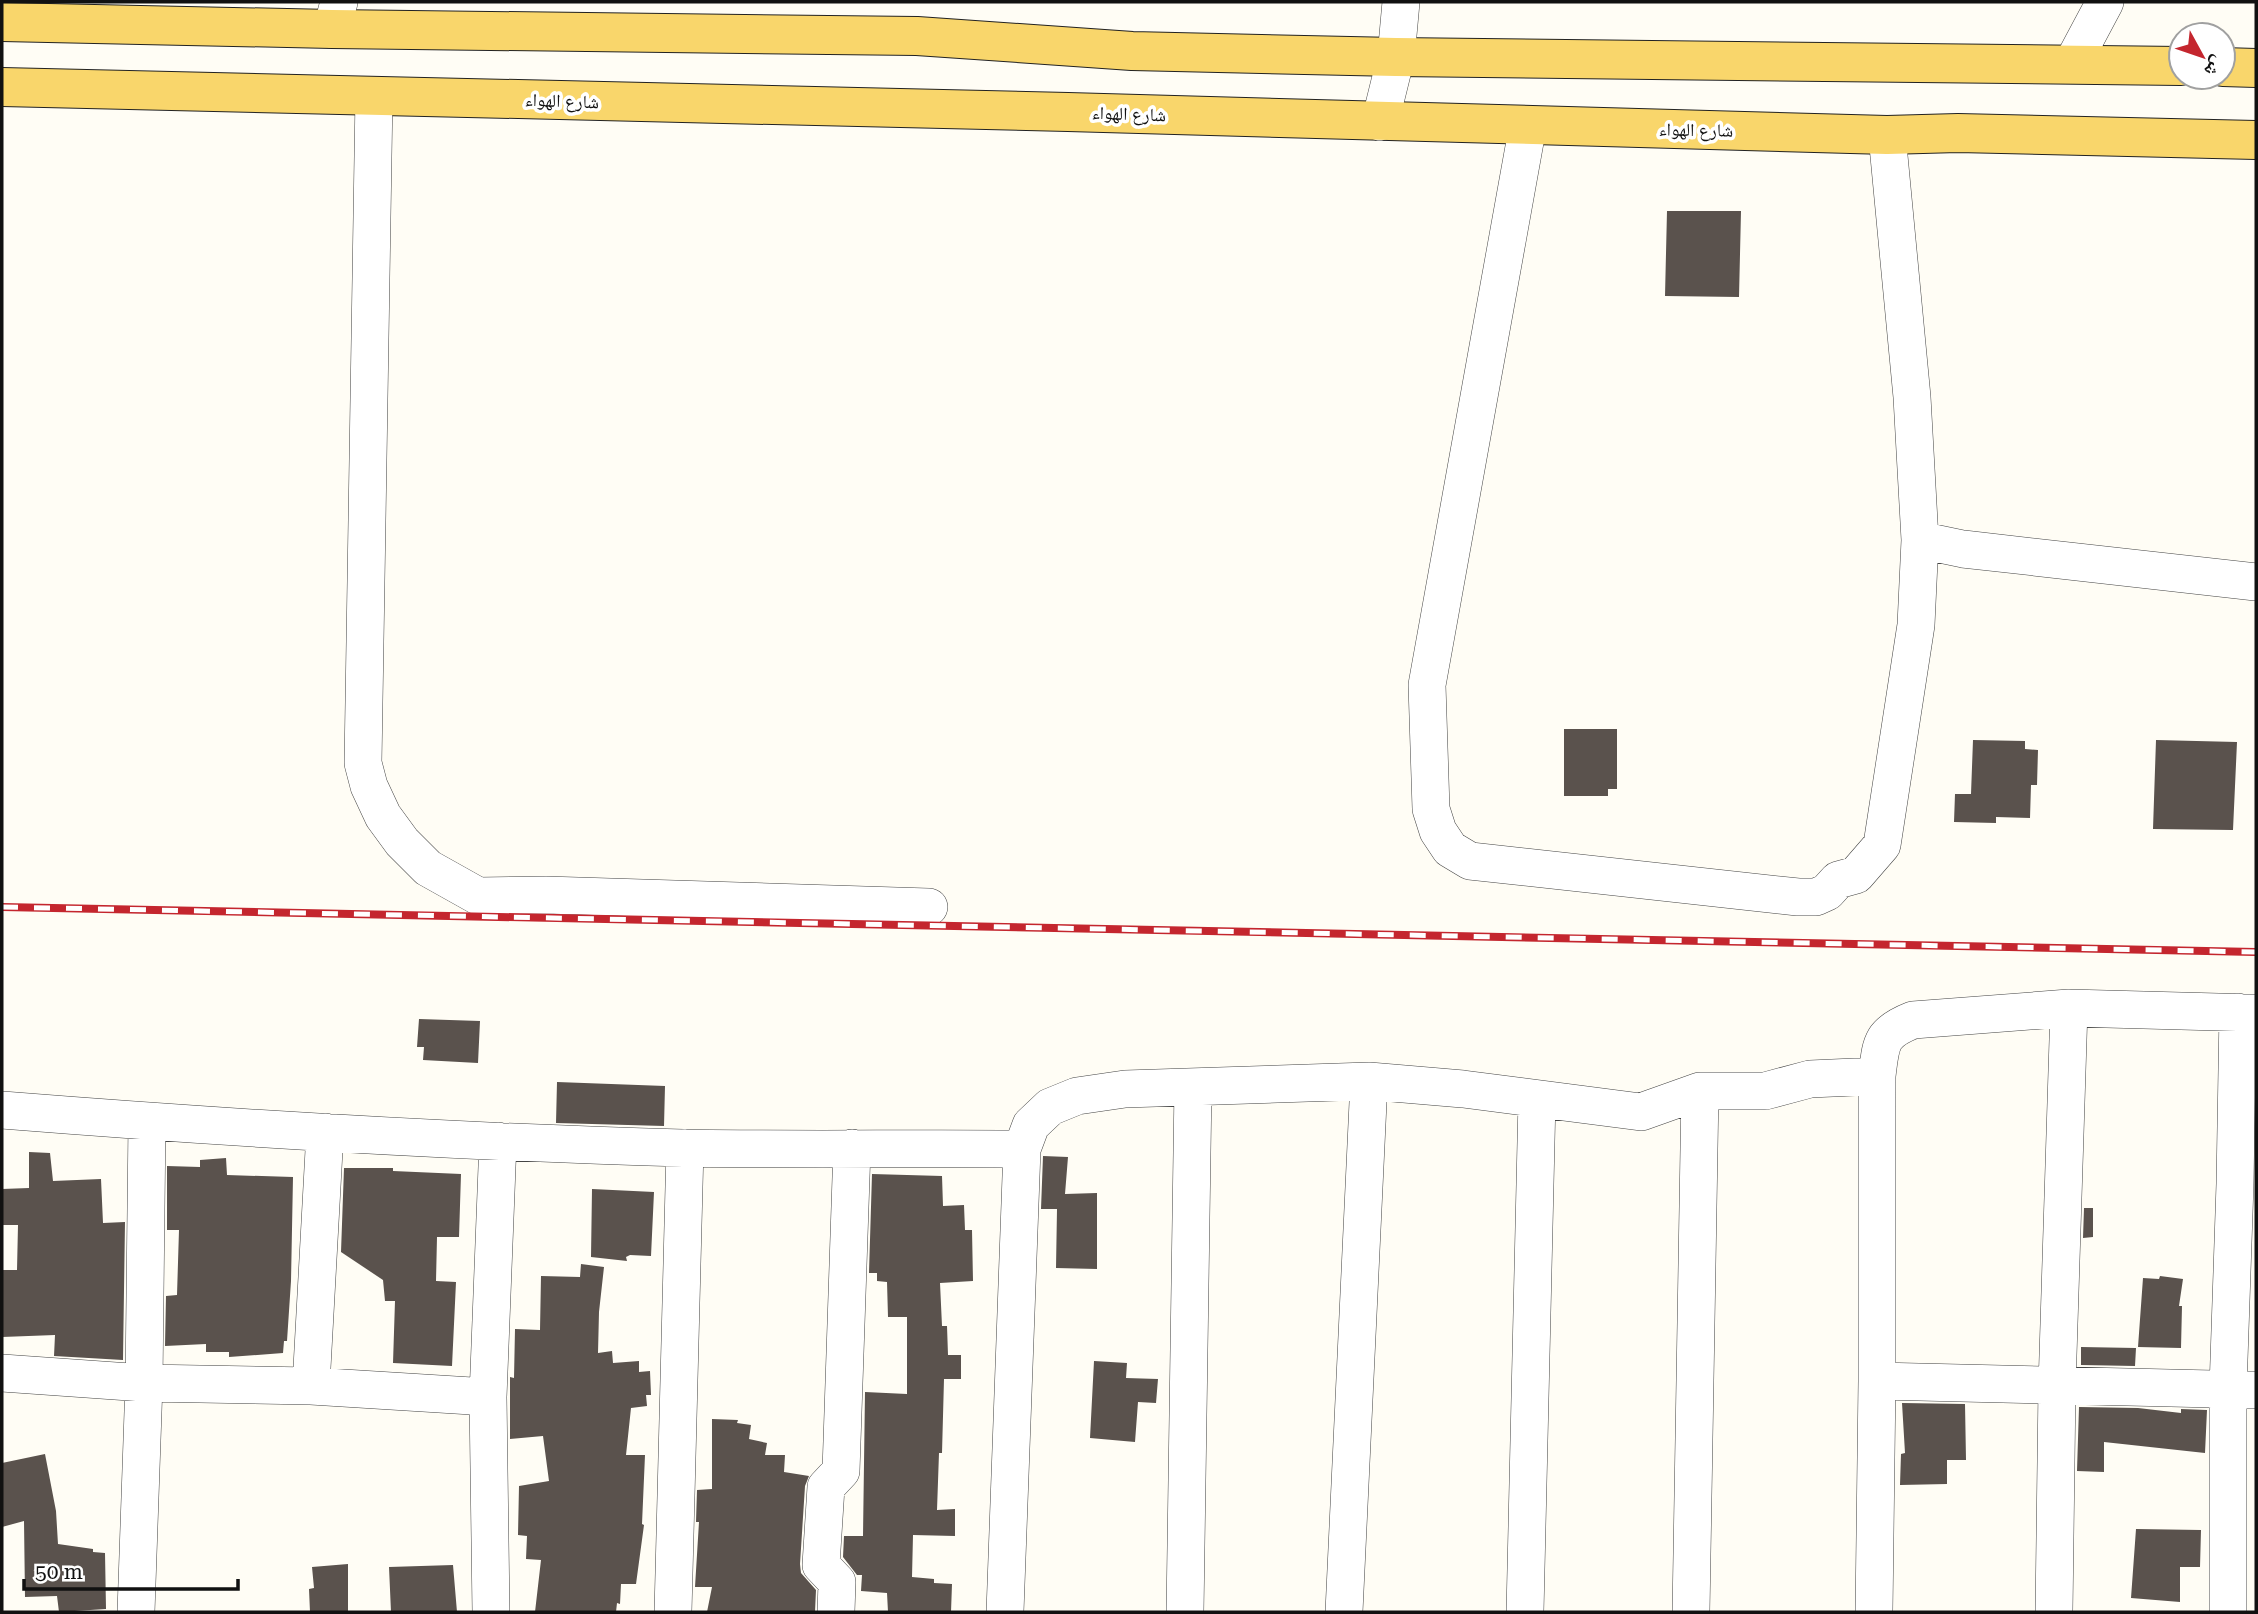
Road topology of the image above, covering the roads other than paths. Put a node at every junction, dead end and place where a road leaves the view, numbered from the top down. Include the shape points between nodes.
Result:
1 (1401, 2) edge
2 (2105, 2) edge
3 (336, 15) edge
4 (2, 22) edge
5 (1396, 57) junction
6 (2072, 64) junction
7 (2167, 66) edge
8 (2237, 67) edge
9 (2256, 68) edge
10 (2, 88) edge
11 (374, 96) junction
12 (1380, 122) junction
13 (1528, 125) junction
14 (1888, 135) junction
15 (2256, 140) edge
16 (1920, 540) junction
17 (2256, 582) edge
18 (929, 907) dead end
19 (2069, 1008) junction
20 (2247, 1013) edge
21 (1877, 1076) junction
22 (1369, 1081) junction
23 (1192, 1087) junction
24 (1700, 1091) junction
25 (1537, 1099) junction
26 (2, 1110) edge
27 (147, 1122) junction
28 (326, 1132) junction
29 (498, 1141) junction
30 (684, 1148) junction
31 (852, 1148) junction
32 (1022, 1149) junction
33 (2, 1373) edge
34 (1877, 1381) junction
35 (144, 1383) junction
36 (311, 1386) junction
37 (2057, 1387) junction
38 (2242, 1389) edge
39 (488, 1397) junction
40 (136, 1612) edge
41 (491, 1612) edge
42 (673, 1612) edge
43 (836, 1612) edge
44 (1005, 1612) edge
45 (1185, 1612) edge
46 (1344, 1612) edge
47 (1525, 1612) edge
48 (1691, 1612) edge
49 (1874, 1612) edge
50 (2054, 1612) edge
51 (2228, 1612) edge

1 - 5 street
2 - 6 street
3 - 4 main road
3 - 5 main road via 918,36 1132,51
5 - 6 main road
5 - 12 street
6 - 7 main road
8 - 9 main road
10 - 11 main road, شارع الهواء
11 - 12 main road, شارع الهواء
11 - 18 street via 363,763 383,816 428,868 478,896
12 - 13 main road, شارع الهواء
13 - 14 main road, شارع الهواء
13 - 16 street via 1427,685 1431,809 1438,831 1451,849 1469,861 1798,897 1815,897 1838,880 1856,875 1882,845 1916,625
14 - 15 main road, شارع الهواء
14 - 16 street
16 - 17 street via 1963,549
19 - 20 street
19 - 21 street via 1913,1020 1893,1028 1881,1046
19 - 37 street
20 - 38 street via 2235,1184
21 - 24 street via 1810,1079 1765,1091
21 - 34 street
22 - 23 street
22 - 25 street
22 - 46 street
23 - 32 street via 1077,1096 1050,1107 1031,1125
23 - 45 street
24 - 25 street via 1641,1112
24 - 48 street
25 - 47 street
26 - 27 street
27 - 28 street
27 - 35 street
28 - 29 street
28 - 36 street
29 - 30 street
29 - 39 street
30 - 31 street
30 - 42 street
31 - 32 street
31 - 43 street via 841,1471 826,1487 821,1565 837,1582
32 - 44 street
33 - 35 street
34 - 37 street
34 - 49 street
35 - 36 street
35 - 40 street
36 - 39 street
37 - 38 street
37 - 50 street
38 - 51 street
39 - 41 street

